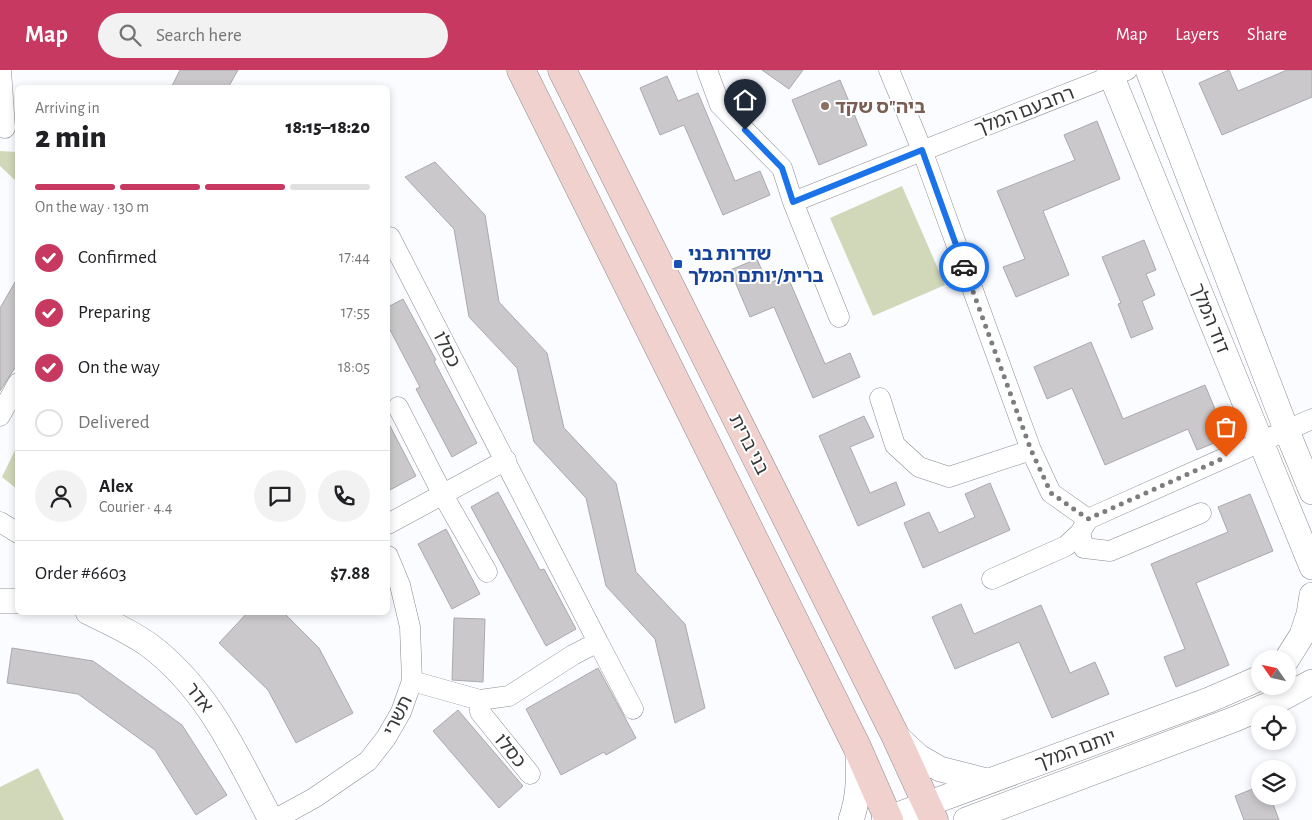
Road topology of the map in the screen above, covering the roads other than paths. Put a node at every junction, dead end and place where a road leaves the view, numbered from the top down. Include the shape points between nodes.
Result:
1 (1, 70) edge
2 (521, 70) edge
3 (562, 70) edge
4 (708, 70) edge
5 (889, 70) edge
6 (1148, 70) edge
7 (1116, 72) edge
8 (8, 129) edge
9 (922, 150) junction
10 (793, 202) junction
11 (390, 240) edge
12 (839, 317) dead end
13 (15, 388) edge
14 (880, 398) dead end
15 (398, 407) dead end
16 (0, 416) edge
17 (1312, 419) edge
18 (1286, 429) junction
19 (1261, 441) junction
20 (1031, 450) junction
21 (506, 460) junction
22 (1312, 492) edge
23 (442, 495) junction
24 (1201, 513) dead end
25 (0, 522) edge
26 (390, 523) edge
27 (1084, 526) junction
28 (15, 531) edge
29 (390, 561) edge
30 (1312, 567) edge
31 (487, 572) dead end
32 (992, 580) dead end
33 (1312, 595) edge
34 (15, 600) edge
35 (0, 601) edge
36 (94, 615) edge
37 (598, 642) junction
38 (1312, 644) edge
39 (1293, 650) edge
40 (1296, 654) edge
41 (412, 681) junction
42 (1251, 682) edge
43 (1311, 683) edge
44 (480, 700) junction
45 (633, 709) dead end
46 (895, 735) junction
47 (857, 747) junction
48 (530, 774) dead end
49 (987, 781) junction
50 (930, 812) edge
51 (994, 813) edge
52 (887, 819) edge
53 (272, 820) edge
54 (850, 820) edge
55 (966, 820) edge

1 - 8 street
2 - 47 main road, בני ברית
3 - 46 main road, בני ברית
4 - 10 street via 720,105 782,168
5 - 9 street
6 - 18 street, דוד המלך
7 - 9 street, רחבעם המלך
7 - 19 street, דוד המלך
9 - 10 street, רחבעם המלך
9 - 20 street
10 - 12 street
11 - 21 street, כסלו
13 - 16 street
14 - 20 street via 895,444 919,467 949,477
15 - 23 street
17 - 18 street
18 - 19 street
18 - 22 street, דוד המלך
19 - 27 street
19 - 30 street, דוד המלך
20 - 27 street via 1051,493
21 - 23 street
21 - 37 street, כסלו
23 - 26 street
23 - 31 street
24 - 27 street via 1110,551 1084,548
25 - 28 street
27 - 32 street via 1066,546
29 - 41 street, תשרי via 400,585 410,627
33 - 39 street via 1302,636
34 - 35 street
36 - 53 street, אדר via 149,645 190,682 217,719
37 - 44 street via 509,696
37 - 45 street, כסלו
38 - 40 street
41 - 44 street
41 - 53 street, תשרי via 401,712 368,761 314,798
42 - 49 street, יותם המלך
43 - 51 street, יותם המלך via 1234,719
44 - 48 street, כסלו via 480,712
46 - 49 street via 919,757 940,769
46 - 50 main road, בני ברית
47 - 52 main road, בני ברית
47 - 54 street via 859,778 856,804
49 - 50 street, יותם המלך
50 - 52 street, יותם המלך
51 - 55 street, יותם המלך

